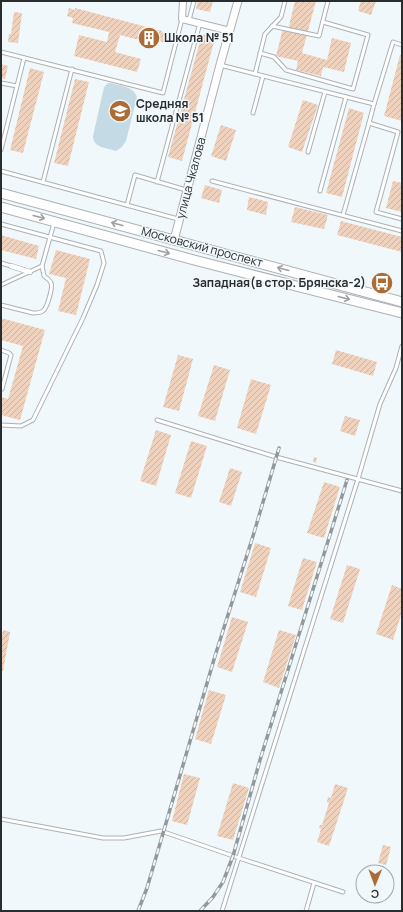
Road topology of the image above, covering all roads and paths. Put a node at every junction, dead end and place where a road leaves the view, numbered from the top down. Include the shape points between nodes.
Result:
1 (183, 1) edge
2 (194, 1) edge
3 (238, 1) edge
4 (285, 1) edge
5 (328, 1) edge
6 (182, 19) junction
7 (189, 20) junction
8 (322, 22) junction
9 (200, 23) junction
10 (272, 26) junction
11 (230, 31) junction
12 (402, 40) edge
13 (401, 44) edge
14 (1, 52) edge
15 (260, 53) junction
16 (24, 58) junction
17 (220, 65) junction
18 (72, 70) junction
19 (255, 74) junction
20 (263, 76) junction
21 (1, 83) edge
22 (17, 86) junction
23 (325, 92) junction
24 (346, 97) junction
25 (374, 104) junction
26 (253, 113) dead end
27 (369, 123) junction
28 (400, 131) edge
29 (2, 145) edge
30 (1, 150) edge
31 (308, 152) dead end
32 (1, 171) edge
33 (212, 181) dead end
34 (44, 182) junction
35 (157, 182) junction
36 (188, 190) junction
37 (320, 191) dead end
38 (1, 193) edge
39 (127, 205) junction
40 (1, 207) edge
41 (58, 209) junction
42 (343, 216) junction
43 (180, 220) junction
44 (402, 220) edge
45 (55, 222) junction
46 (1, 224) edge
47 (402, 231) edge
48 (51, 237) junction
49 (174, 240) junction
50 (1, 263) edge
51 (11, 266) joint
52 (42, 266) junction
53 (30, 272) junction
54 (1, 285) edge
55 (402, 302) edge
56 (1, 305) edge
57 (402, 314) edge
58 (402, 346) edge
59 (1, 350) edge
60 (1, 390) edge
61 (157, 420) dead end
62 (1, 425) edge
63 (358, 479) junction
64 (402, 491) edge
65 (1, 819) edge
66 (239, 858) junction
67 (314, 883) junction
68 (343, 892) dead end
69 (222, 911) edge
70 (306, 911) edge

1 - 6 street
2 - 7 lane
3 - 11 street, улица Чкалова
4 - 10 lane via 281,17
5 - 8 lane
6 - 7 street
6 - 18 lane via 163,93
7 - 9 street
8 - 10 lane via 319,36
8 - 15 lane via 368,35 353,89 286,70 274,57
9 - 11 street
9 - 35 lane
10 - 15 lane via 265,34
11 - 17 street, улица Чкалова
12 - 13 lane
13 - 25 lane via 393,42
14 - 16 lane
15 - 19 lane
16 - 18 lane
16 - 22 lane
17 - 19 lane
17 - 36 street, улица Чкалова
18 - 34 lane
19 - 20 lane
20 - 23 lane
20 - 26 lane
21 - 22 lane
22 - 29 lane
23 - 24 lane
23 - 31 lane
24 - 25 lane
24 - 37 lane
25 - 27 lane
27 - 28 lane
27 - 42 lane
28 - 44 lane via 376,212
29 - 30 lane
32 - 34 lane
33 - 42 lane
34 - 39 lane
35 - 36 lane
35 - 39 lane via 135,175
36 - 43 street, улица Чкалова
38 - 41 main road, Московский проспект
39 - 43 lane
40 -> 45 main road, Московский проспект
41 - 45 main road
49 -> 41 main road, Московский проспект
42 - 47 lane
43 - 49 street, улица Чкалова
45 - 48 lane
45 -> 57 main road, Московский проспект
46 - 48 lane
48 - 52 lane
48 - 62 lane via 101,251 104,263 83,318 33,420 21,426
55 -> 49 main road, Московский проспект
50 - 51 lane
51 - 53 street
52 - 53 lane
52 - 56 lane via 44,276 50,280 51,286 46,307 42,312 33,314
53 - 54 lane
58 - 63 lane via 396,368 380,404
59 - 60 lane via 11,355
61 - 63 lane
63 - 64 lane
63 - 66 lane
65 - 66 lane via 103,838 124,838 161,831
66 - 67 lane
66 - 69 lane
67 - 68 lane
67 - 70 lane

